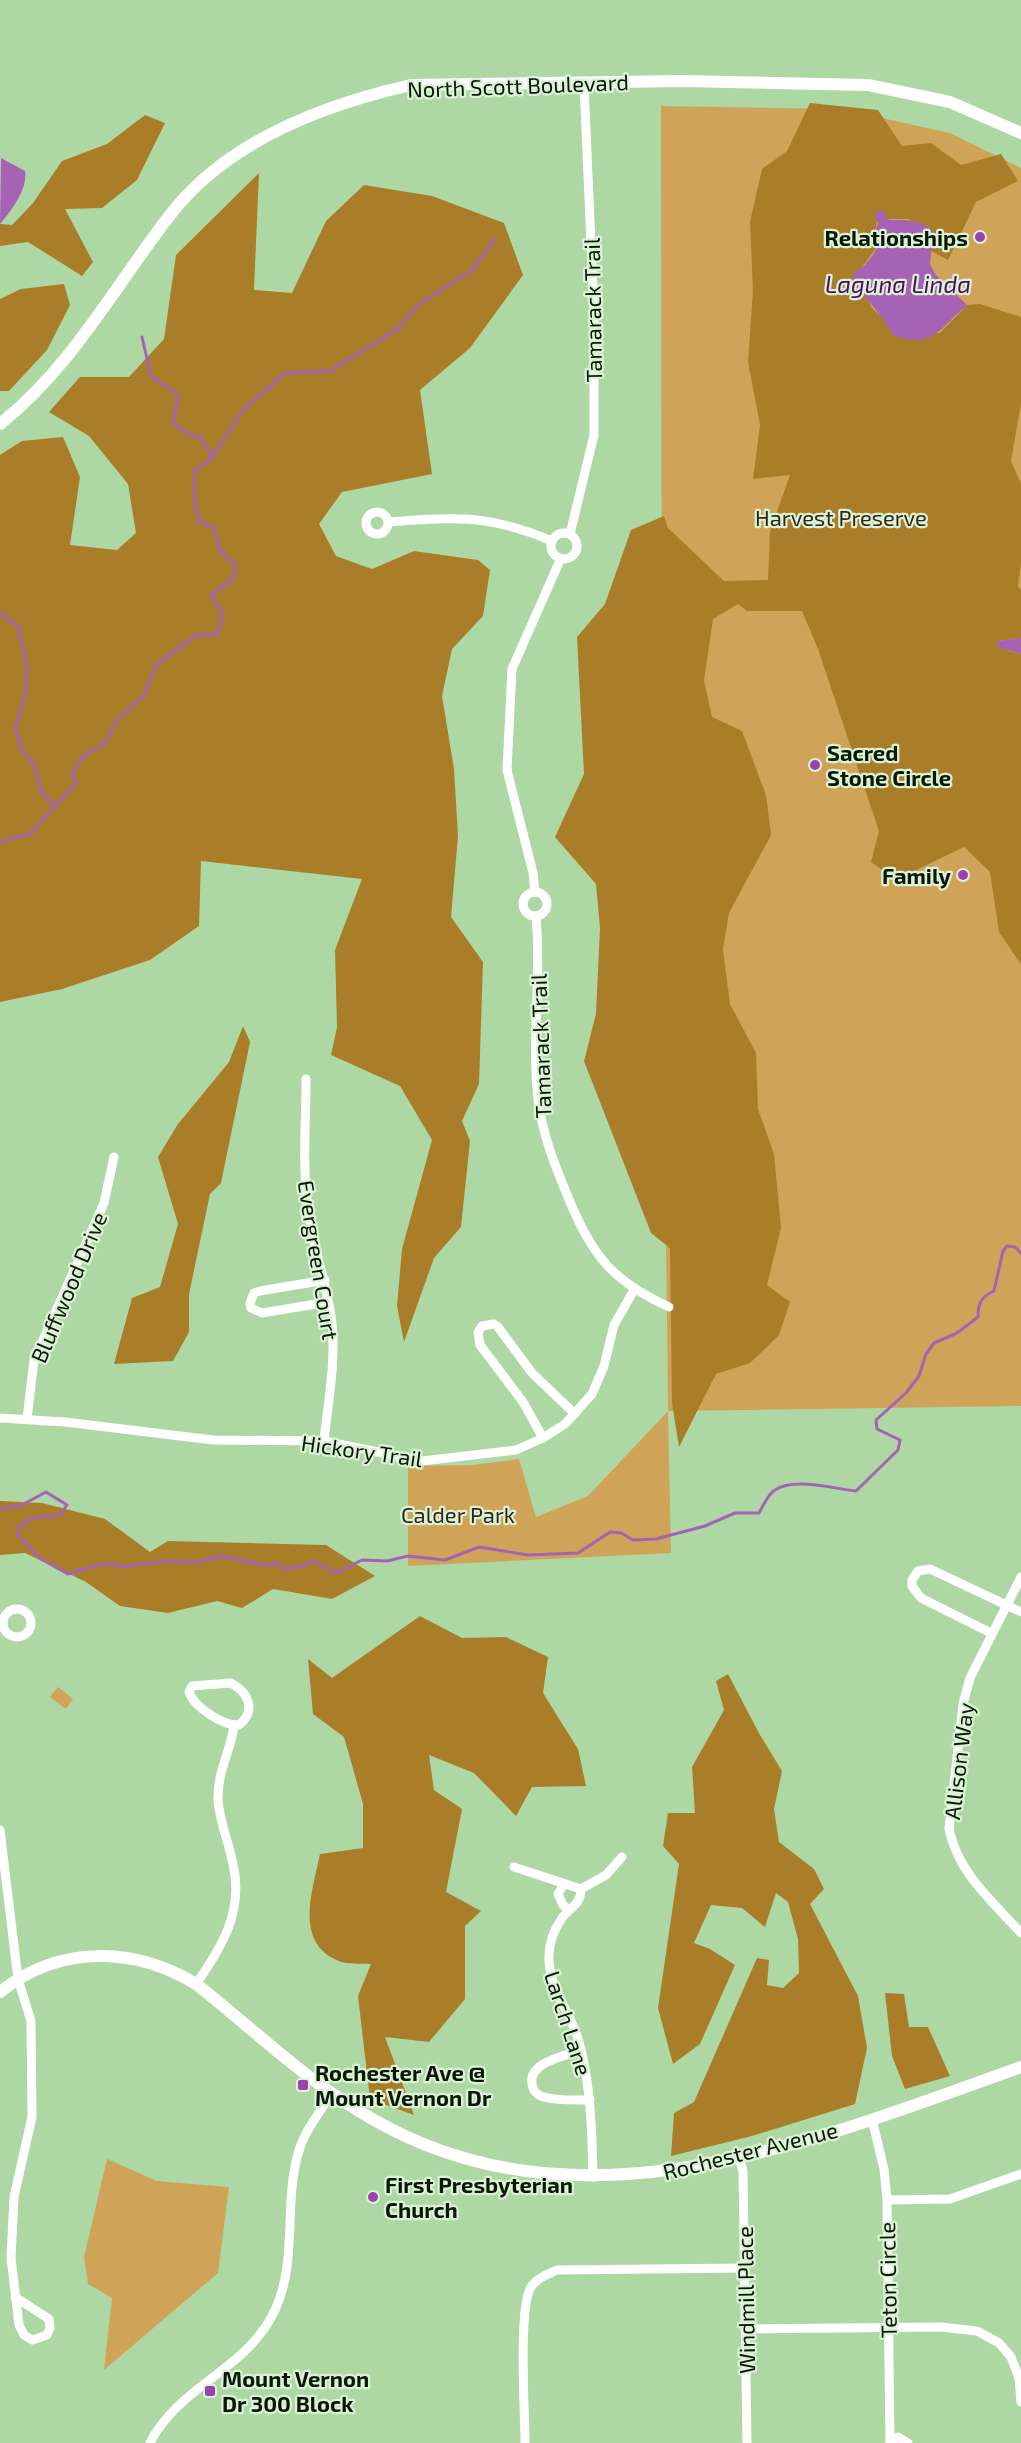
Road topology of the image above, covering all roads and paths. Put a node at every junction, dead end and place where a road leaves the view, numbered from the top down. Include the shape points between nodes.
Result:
1 (584, 84) junction
2 (1021, 133) edge
3 (0, 424) edge
4 (389, 522) dead end
5 (570, 534) junction
6 (552, 541) junction
7 (561, 558) junction
8 (535, 892) junction
9 (536, 916) junction
10 (306, 1079) dead end
11 (114, 1157) dead end
12 (325, 1280) junction
13 (634, 1290) junction
14 (328, 1302) junction
15 (669, 1307) dead end
16 (575, 1414) junction
17 (0, 1418) edge
18 (27, 1419) junction
19 (543, 1438) junction
20 (324, 1441) junction
21 (1021, 1576) edge
22 (1006, 1604) junction
23 (1021, 1612) edge
24 (991, 1633) junction
25 (234, 1725) junction
26 (0, 1830) edge
27 (622, 1857) dead end
28 (514, 1867) dead end
29 (564, 1884) junction
30 (581, 1889) junction
31 (570, 1910) junction
32 (1021, 1933) edge
33 (18, 1979) junction
34 (196, 1984) junction
35 (0, 1992) edge
36 (581, 2050) junction
37 (1021, 2067) edge
38 (331, 2094) junction
39 (590, 2100) junction
40 (872, 2119) junction
41 (739, 2157) junction
42 (1021, 2174) edge
43 (593, 2177) junction
44 (886, 2200) junction
45 (744, 2268) junction
46 (15, 2297) junction
47 (888, 2328) junction
48 (745, 2329) junction
49 (1021, 2402) edge
50 (150, 2443) edge
51 (525, 2443) edge
52 (747, 2443) edge
53 (890, 2443) edge
54 (908, 2443) edge

1 - 2 main road, North Scott Boulevard via 684,81 868,85 950,102
1 - 3 main road, North Scott Boulevard via 411,85 338,104 270,135 208,176 171,213 68,355
1 - 5 street, Tamarack Trail via 594,313 594,435
4 - 6 street via 465,517 520,528
5 - 6 street via 557,535
5 - 7 street via 577,548 569,558
6 - 7 street via 552,550
7 - 8 street, Tamarack Trail via 512,669 507,770
8 - 9 street, Tamarack Trail via 547,902 545,910
8 - 9 street, Tamarack Trail via 524,903 527,912
9 - 13 street, Tamarack Trail via 537,1077 544,1132 587,1240 614,1274
10 - 12 street, Evergreen Court via 305,1177
11 - 18 street, Bluffwood Drive via 104,1203 34,1360
12 - 14 street, Evergreen Court
12 - 14 street via 260,1291 254,1293 250,1303 256,1312 262,1313
13 - 15 street, Tamarack Trail
13 - 16 street, Hickory Trail via 614,1325 599,1380
14 - 20 street, Evergreen Court via 333,1346
16 - 19 street, Hickory Trail
16 - 19 street via 532,1373 494,1324 482,1326 478,1332 480,1345 523,1402
17 - 18 street, Hickory Trail
18 - 20 street, Hickory Trail via 213,1440
19 - 20 street, Hickory Trail via 516,1450 422,1461
21 - 22 street, Allison Way
22 - 23 street
22 - 24 street, Allison Way
22 - 24 street via 930,1569 914,1576 912,1586 921,1598
24 - 32 street, Allison Way via 970,1678 963,1704 950,1829 953,1847 970,1877
25 - 25 street via 245,1720 249,1709 249,1700 239,1688 224,1682 192,1686 189,1692 197,1704
25 - 34 street via 218,1794 235,1876 235,1908 226,1938
26 - 33 street
27 - 30 street via 606,1875
28 - 29 street
29 - 30 street
29 - 31 street via 558,1894
30 - 31 street, Larch Lane via 580,1901
31 - 36 street, Larch Lane via 551,1938 549,1962
33 - 34 main road, Rochester Avenue via 64,1960 113,1955 154,1963
33 - 35 main road, Rochester Avenue
33 - 46 street via 31,2021 33,2084 32,2117 16,2183 11,2226
34 - 38 main road, Rochester Avenue
36 - 39 street, Larch Lane
36 - 39 street via 541,2066 531,2083 542,2097
37 - 40 main road, Rochester Avenue
38 - 43 main road, Rochester Avenue via 408,2137 469,2159 533,2173
38 - 50 street via 298,2153 288,2270 272,2316 242,2355 173,2410
39 - 43 street, Larch Lane
40 - 41 main road, Rochester Avenue
40 - 44 street, Teton Circle via 884,2169
41 - 43 main road, Rochester Avenue via 658,2173
41 - 45 street, Windmill Place via 743,2171
42 - 44 street via 950,2199
44 - 47 street, Teton Circle
45 - 48 street, Windmill Place
45 - 51 street via 557,2270 538,2280 532,2285 524,2309
46 - 46 street via 24,2335 32,2340 47,2336 49,2319
47 - 48 street
47 - 49 street via 963,2328 991,2337 1006,2349 1015,2364
47 - 53 street, Teton Circle
48 - 52 street, Windmill Place
53 - 54 street, Teton Circle via 898,2437

